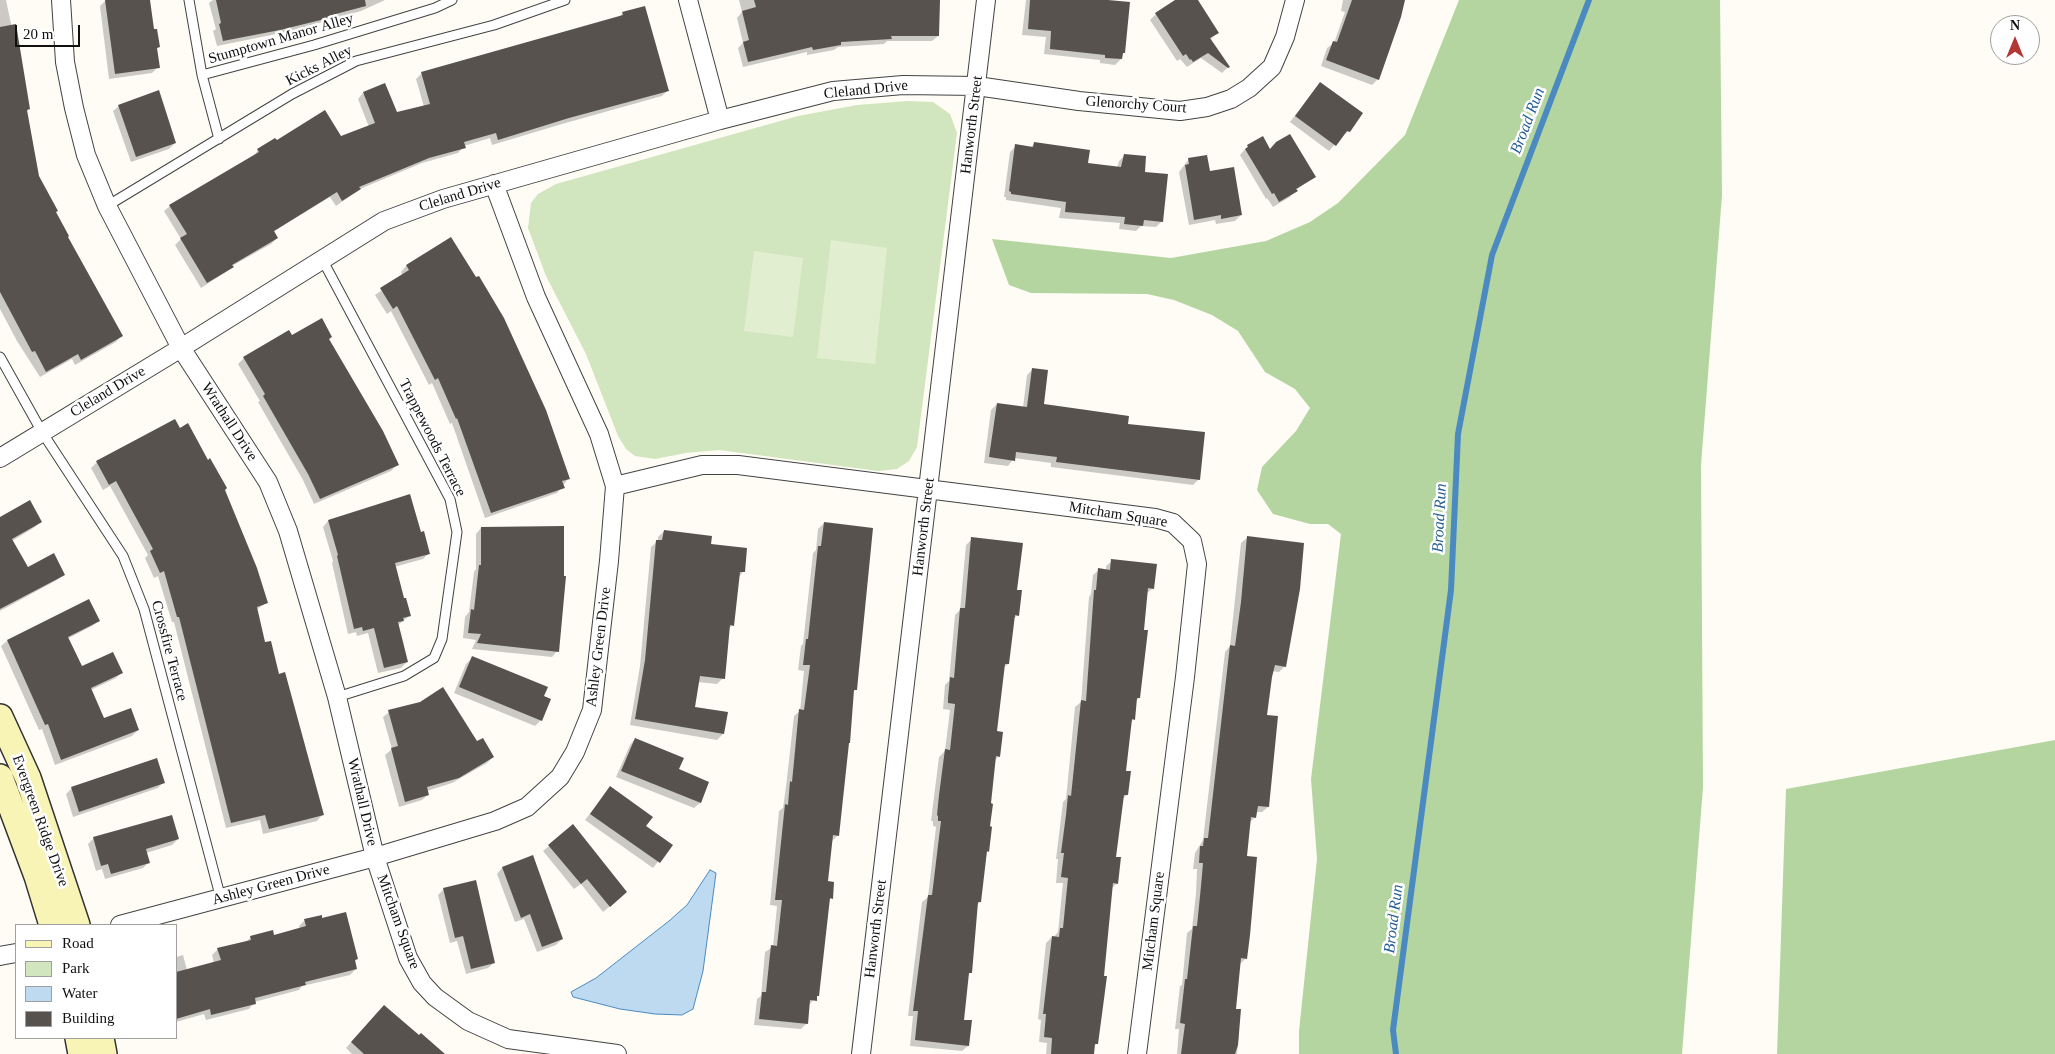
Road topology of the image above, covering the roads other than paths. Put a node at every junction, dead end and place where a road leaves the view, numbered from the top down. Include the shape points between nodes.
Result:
1 (61, 0) edge
2 (189, 0) edge
3 (452, 0) edge
4 (565, 0) edge
5 (688, 0) edge
6 (986, 0) edge
7 (1295, 0) edge
8 (544, 4) edge
9 (202, 75) junction
10 (977, 86) junction
11 (720, 120) junction
12 (219, 139) junction
13 (494, 184) junction
14 (107, 206) junction
15 (322, 259) junction
16 (181, 348) junction
17 (0, 357) edge
18 (42, 432) junction
19 (0, 458) edge
20 (615, 486) junction
21 (928, 489) junction
22 (337, 697) junction
23 (0, 717) edge
24 (0, 777) edge
25 (375, 857) junction
26 (220, 898) junction
27 (52, 924) edge
28 (77, 924) edge
29 (124, 924) edge
30 (15, 953) edge
31 (0, 956) edge
32 (78, 1039) edge
33 (101, 1039) edge
34 (81, 1054) edge
35 (104, 1054) edge
36 (616, 1054) edge
37 (861, 1054) edge
38 (1137, 1054) edge

1 - 14 street, Wrathall Drive via 65,62 74,108 86,155
2 - 9 lane
3 - 9 lane, Stumptown Manor Alley via 314,46
4 - 8 lane, Kicks Alley
5 - 11 street
6 - 10 street, Hanworth Street
7 - 10 street, Glenorchy Court via 1285,37 1272,67 1249,88 1207,107 1180,111
8 - 12 lane, Kicks Alley via 494,25 356,61 292,94
9 - 12 lane
10 - 11 street, Cleland Drive via 903,85 833,91
10 - 21 street, Hanworth Street
11 - 13 street, Cleland Drive
12 - 14 lane, Kicks Alley
13 - 15 street, Cleland Drive via 384,221
13 - 20 street, Ashley Green Drive via 536,297 599,434
14 - 16 street, Wrathall Drive
15 - 16 street, Cleland Drive
15 - 22 lane, Trappewoods Terrace via 450,499 457,532 442,639 434,658 404,676
16 - 18 street, Cleland Drive
16 - 22 street, Wrathall Drive via 268,482 288,531
17 - 18 lane, Crossfire Terrace
18 - 19 street, Cleland Drive
18 - 26 lane, Crossfire Terrace via 123,556 144,609
20 - 21 street, Mitcham Square via 702,465 738,465
20 - 25 street, Ashley Green Drive via 592,710 575,752 560,777 527,807 495,821
21 - 37 street, Hanworth Street
21 - 38 street, Mitcham Square via 1155,518 1173,523 1192,541 1197,564
22 - 25 street, Wrathall Drive
23 - 28 street, Evergreen Ridge Drive via 28,778
24 - 27 street, Evergreen Ridge Drive
25 - 26 street, Ashley Green Drive
25 - 36 street, Mitcham Square via 408,958 422,983 435,997 468,1021 508,1039
26 - 29 street, Ashley Green Drive
30 - 31 street
32 - 34 street
33 - 35 street

